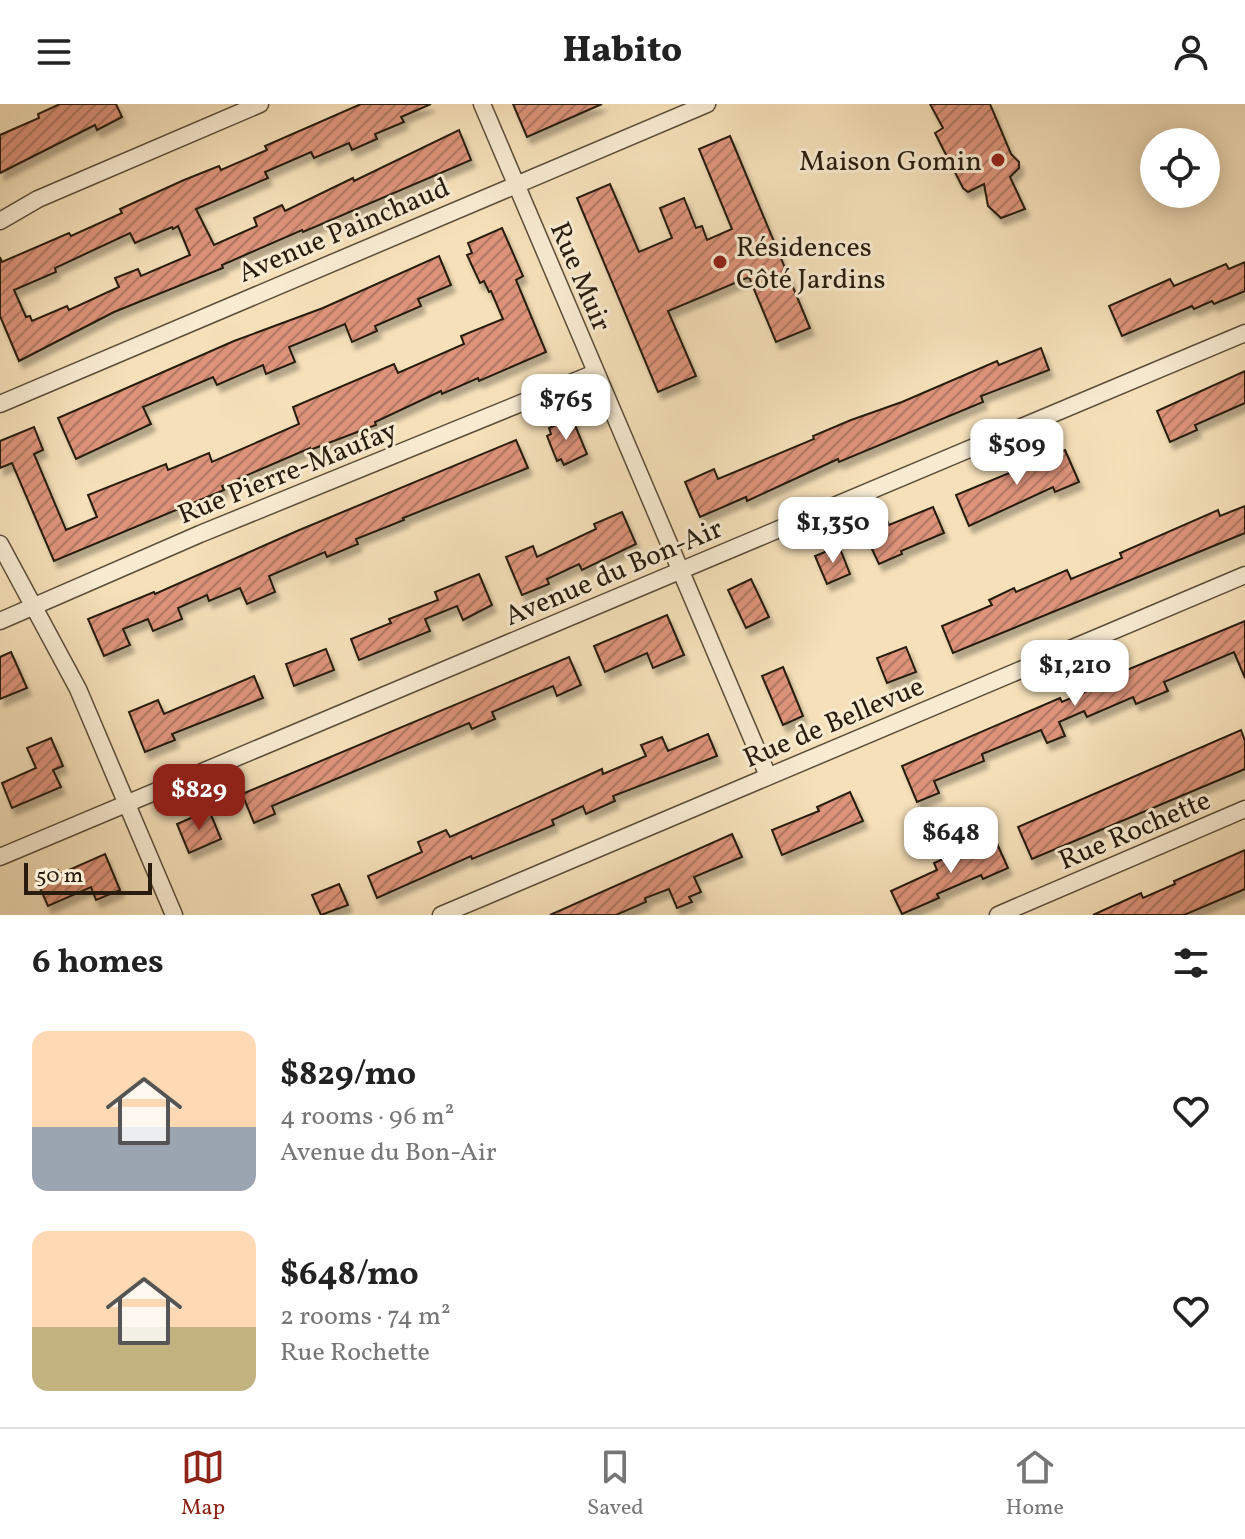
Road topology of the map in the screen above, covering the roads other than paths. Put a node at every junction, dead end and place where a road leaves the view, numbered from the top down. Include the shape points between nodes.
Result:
1 (260, 104) edge
2 (482, 104) edge
3 (707, 104) edge
4 (516, 184) junction
5 (0, 221) edge
6 (1245, 333) edge
7 (595, 373) junction
8 (0, 404) edge
9 (0, 544) edge
10 (683, 571) junction
11 (1245, 575) edge
12 (33, 606) junction
13 (0, 621) edge
14 (768, 776) junction
15 (128, 804) junction
16 (1245, 809) edge
17 (0, 857) edge
18 (174, 915) edge
19 (441, 915) edge
20 (998, 915) edge

1 - 5 street via 38,199
2 - 4 street, Rue Muir
3 - 4 street, Avenue Painchaud
4 - 7 street, Rue Muir
4 - 8 street, Avenue Painchaud
6 - 10 street, Avenue du Bon-Air
7 - 10 street, Rue Muir
7 - 12 street, Rue Pierre-Maufay
9 - 12 street
10 - 14 street, Rue Muir
10 - 15 street, Avenue du Bon-Air
11 - 14 street, Rue de Bellevue
12 - 13 street, Rue Pierre-Maufay
12 - 15 street via 78,689
14 - 19 street, Rue de Bellevue
15 - 17 street, Avenue du Bon-Air
15 - 18 street
16 - 20 street, Rue Rochette

